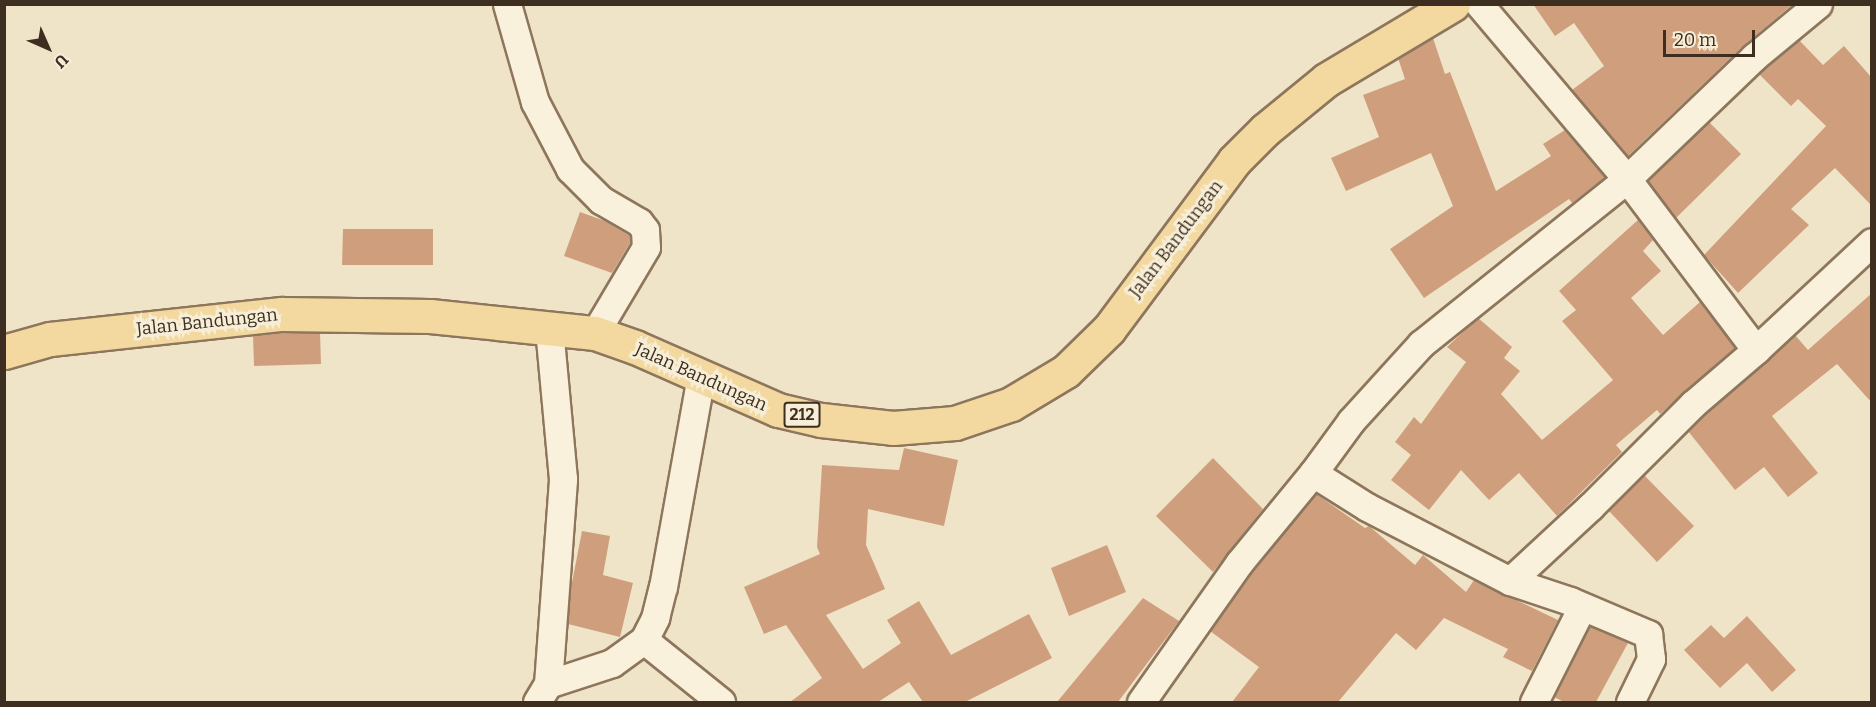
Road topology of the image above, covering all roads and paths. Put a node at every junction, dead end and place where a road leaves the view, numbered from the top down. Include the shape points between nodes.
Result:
1 (507, 4) edge
2 (1453, 4) edge
3 (1479, 4) edge
4 (1818, 4) edge
5 (1627, 179) junction
6 (1872, 242) edge
7 (549, 327) junction
8 (595, 333) junction
9 (1756, 350) junction
10 (4, 352) edge
11 (701, 375) junction
12 (1313, 472) junction
13 (1510, 581) junction
14 (1582, 607) junction
15 (644, 640) junction
16 (542, 693) edge
17 (721, 702) edge
18 (1141, 702) edge
19 (1534, 702) edge
20 (1630, 702) edge

1 - 8 street via 535,102 570,169 601,200 639,222 645,230 646,247
2 - 11 main road, Jalan Bandungan / 212 via 1326,80 1265,130 1234,161 1109,329 1066,371 1011,404 955,423 893,428 821,420 778,410
3 - 5 street
4 - 5 street via 1754,57
5 - 9 street
5 - 12 street via 1421,344 1351,421
6 - 9 street
7 - 8 main road, Jalan Bandungan / 212
7 - 10 main road, Jalan Bandungan / 212 via 430,316 282,314 50,339
7 - 16 street via 563,479
8 - 11 main road, Jalan Bandungan / 212
9 - 13 street via 1693,404
11 - 15 street via 663,587
12 - 13 street via 1367,507
12 - 18 street via 1239,563
13 - 14 street
14 - 19 street
14 - 20 street via 1648,634 1651,659
15 - 16 street via 612,663
15 - 17 street

